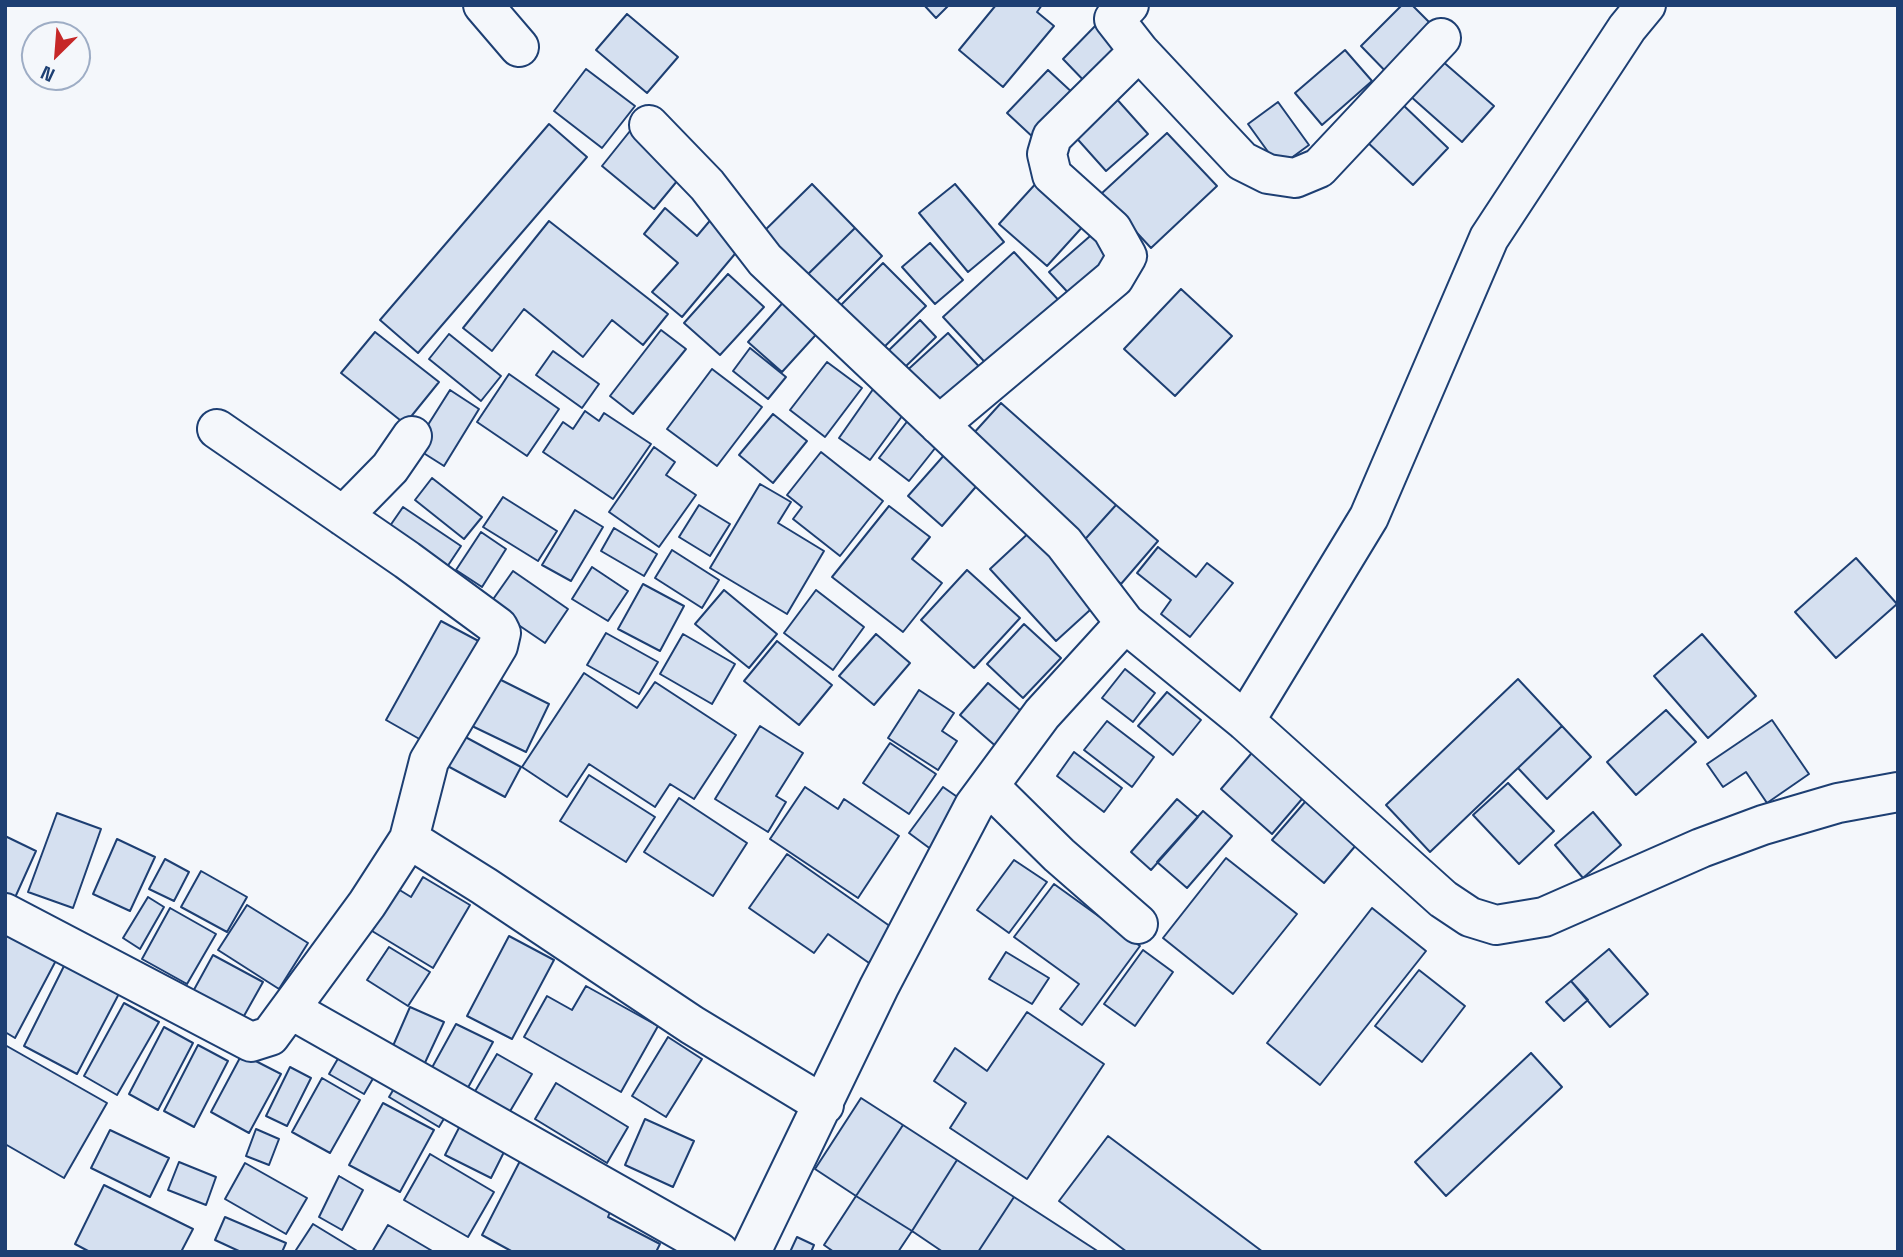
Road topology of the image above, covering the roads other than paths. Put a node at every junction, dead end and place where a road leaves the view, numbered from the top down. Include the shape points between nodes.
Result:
1 (483, 5) edge
2 (1646, 5) edge
3 (1115, 10) edge
4 (1441, 38) dead end
5 (519, 47) dead end
6 (1139, 51) junction
7 (649, 125) dead end
8 (939, 425) junction
9 (217, 429) dead end
10 (412, 436) dead end
11 (343, 516) junction
12 (1125, 623) junction
13 (1245, 721) junction
14 (989, 786) junction
15 (1898, 792) edge
16 (408, 839) junction
17 (5, 914) edge
18 (1138, 924) dead end
19 (290, 1009) junction
20 (824, 1105) junction
21 (719, 1252) edge
22 (751, 1252) edge

1 - 5 street
2 - 13 street via 1489,238 1369,517
3 - 6 street
4 - 6 street via 1318,168 1295,178 1268,174 1242,161
6 - 8 street via 1052,137 1047,154 1052,175 1112,229 1127,256 1114,278
7 - 8 street via 707,185 765,260
8 - 12 street via 1064,543
9 - 11 street
10 - 11 street via 390,468
11 - 16 street via 418,567 501,633 498,646 429,761
12 - 13 street
12 - 14 street via 1042,714
13 - 15 street via 1443,899 1470,917 1496,925 1544,918 1763,825 1838,803
14 - 18 street
14 - 20 street via 926,895
16 - 19 street
16 - 20 street via 692,1026
17 - 19 street via 251,1042 270,1036
19 - 21 street
20 - 22 street

